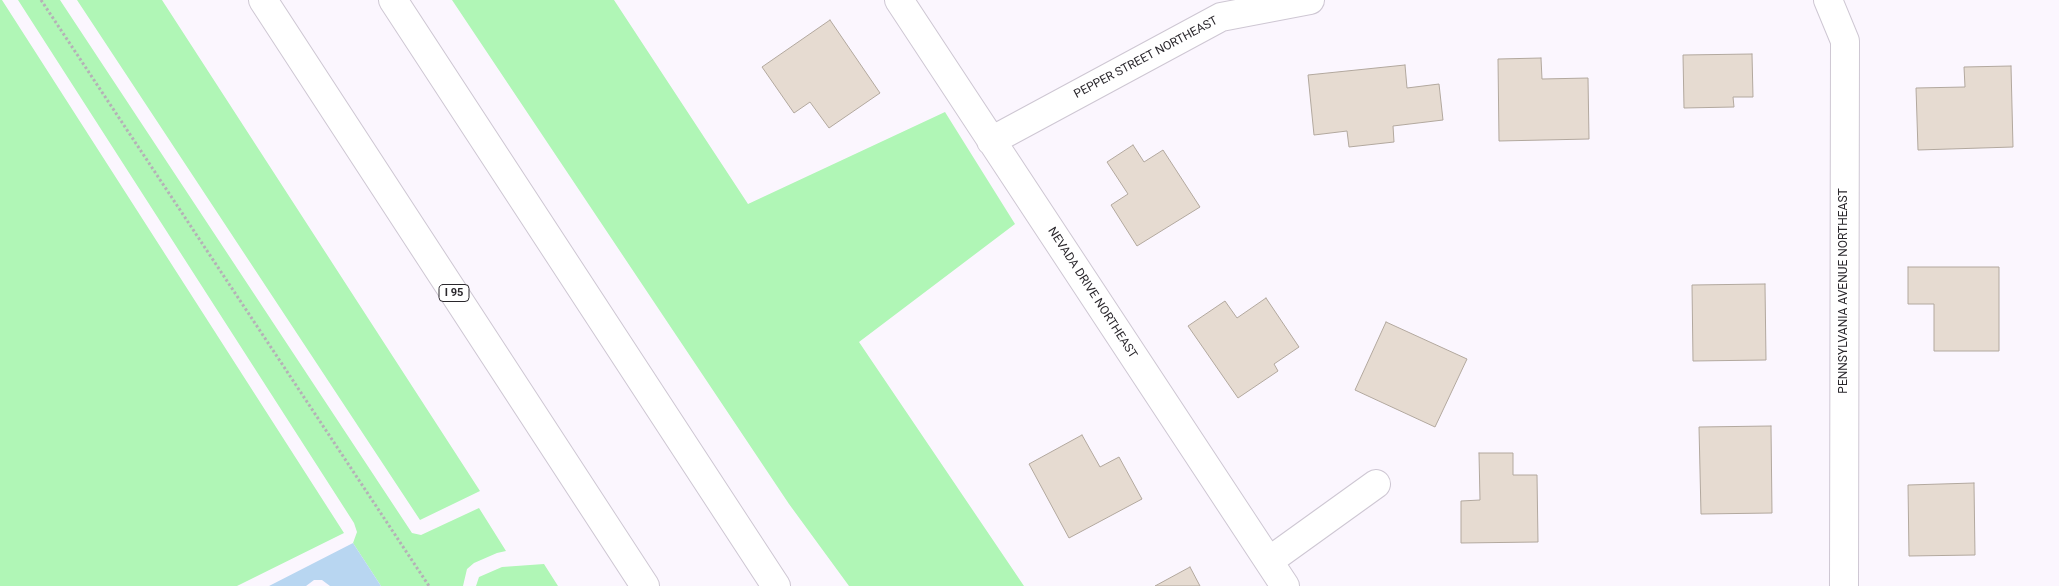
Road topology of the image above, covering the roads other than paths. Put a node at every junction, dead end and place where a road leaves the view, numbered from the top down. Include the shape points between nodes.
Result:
1 (263, 0) edge
2 (393, 0) edge
3 (899, 0) edge
4 (1310, 0) edge
5 (1828, 0) edge
6 (991, 141) junction
7 (1376, 484) dead end
8 (1269, 561) junction
9 (645, 586) edge
10 (776, 586) edge
11 (1285, 586) edge
12 (1844, 586) edge

1 - 9 main road, I 95
2 - 10 main road
3 - 6 main road, NEVADA DRIVE NORTHEAST
4 - 6 main road, PEPPER STREET NORTHEAST via 1221,17
5 - 12 main road, PENNSYLVANIA AVENUE NORTHEAST via 1845,41
6 - 8 main road, NEVADA DRIVE NORTHEAST
7 - 8 main road
8 - 11 main road, NEVADA DRIVE NORTHEAST

